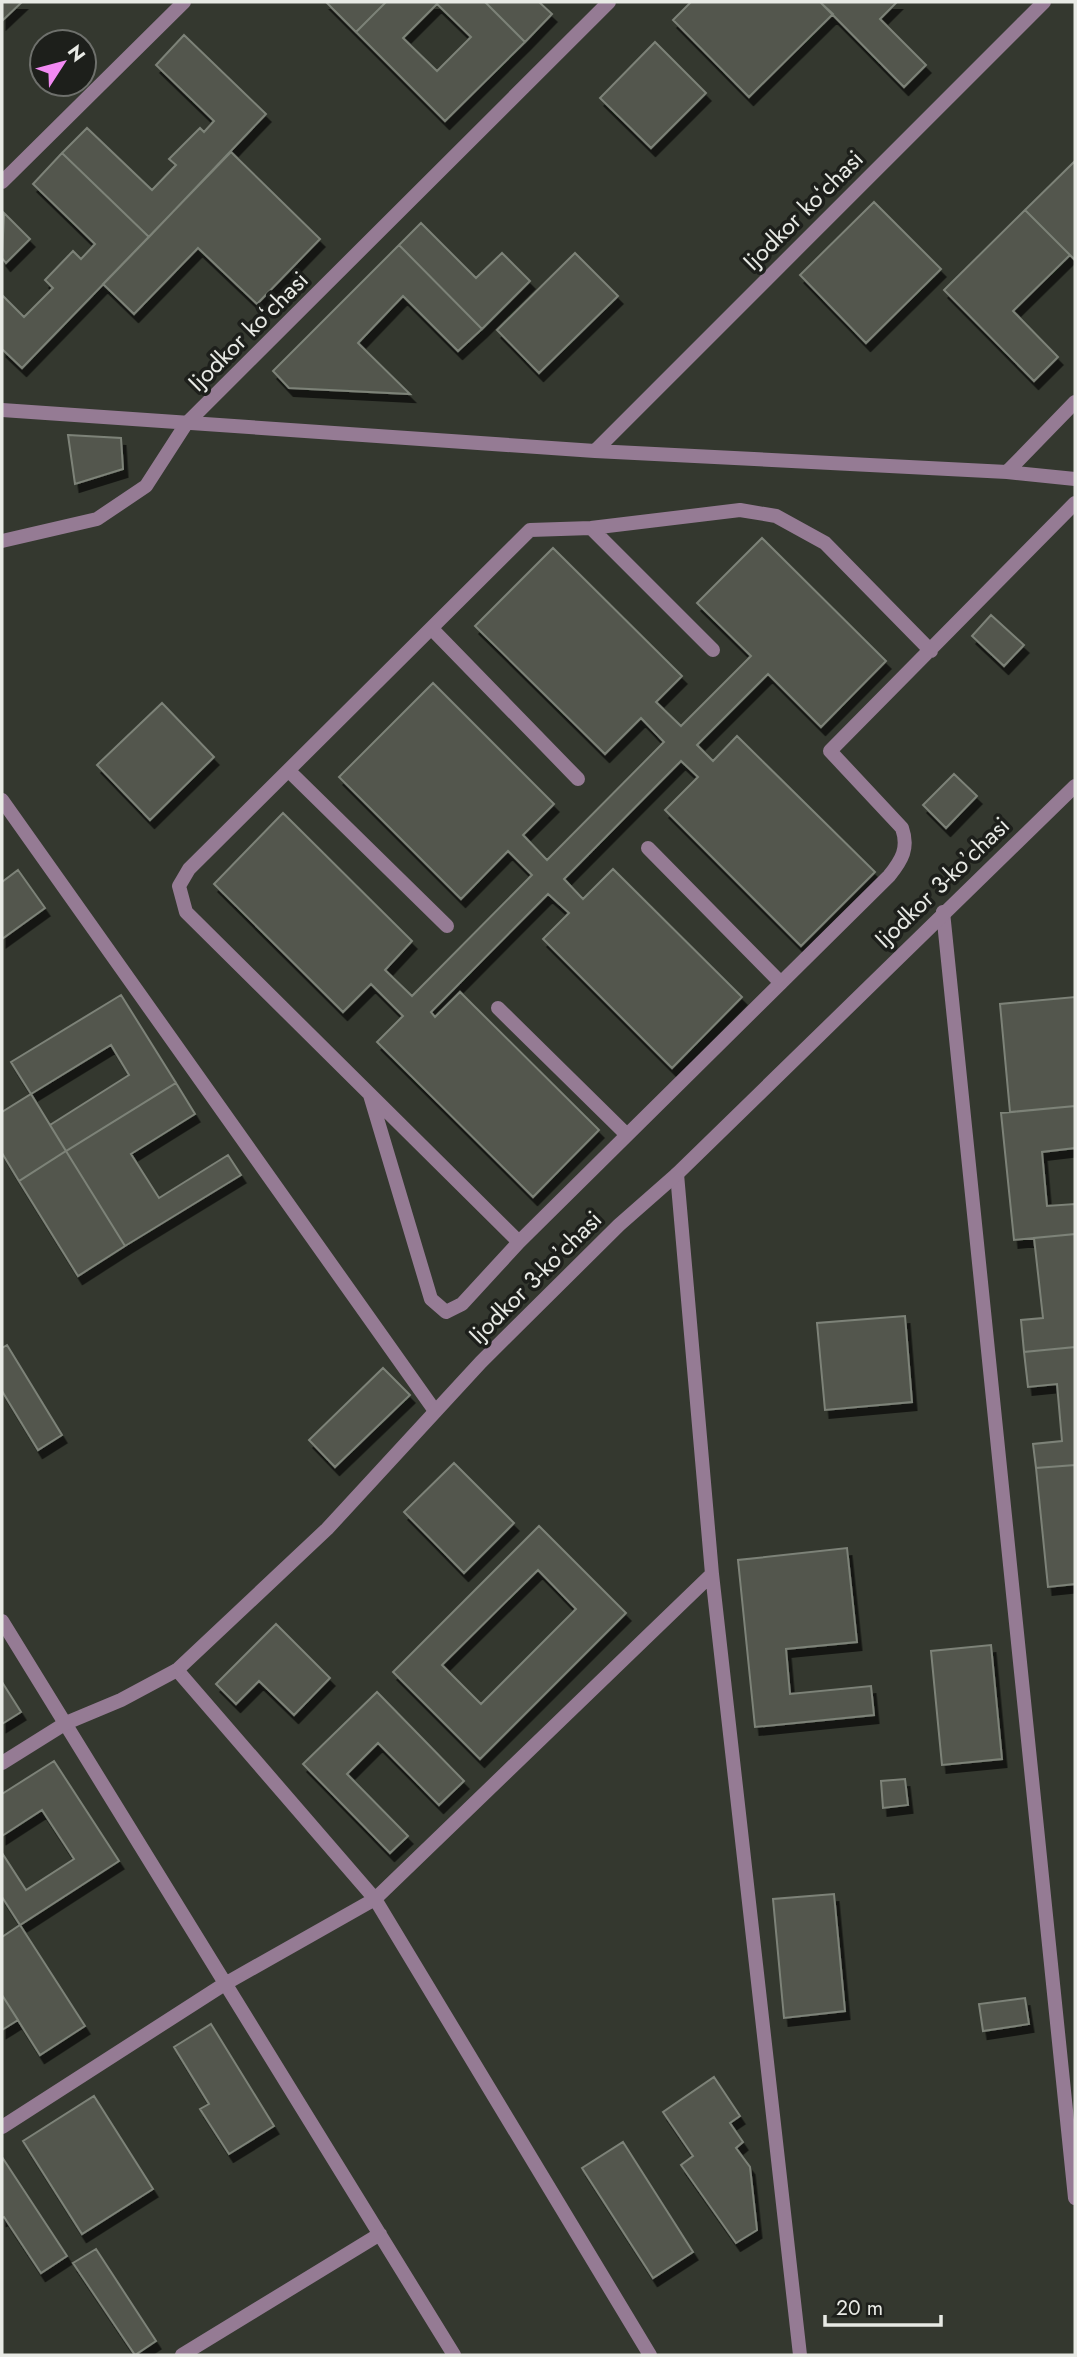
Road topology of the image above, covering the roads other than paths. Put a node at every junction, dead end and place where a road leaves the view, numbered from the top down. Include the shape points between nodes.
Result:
1 (184, 2) edge
2 (609, 2) edge
3 (1044, 2) edge
4 (2, 182) edge
5 (1075, 402) edge
6 (2, 410) edge
7 (186, 424) junction
8 (595, 451) junction
9 (1007, 472) junction
10 (1075, 479) edge
11 (1075, 503) edge
12 (591, 528) junction
13 (2, 541) edge
14 (432, 629) junction
15 (713, 650) dead end
16 (931, 651) junction
17 (290, 772) junction
18 (578, 779) dead end
19 (1075, 786) edge
20 (2, 800) edge
21 (648, 848) dead end
22 (943, 912) junction
23 (447, 926) dead end
24 (781, 983) junction
25 (498, 1008) dead end
26 (369, 1093) junction
27 (627, 1135) junction
28 (677, 1174) junction
29 (519, 1242) junction
30 (435, 1411) junction
31 (712, 1574) junction
32 (2, 1621) edge
33 (177, 1670) junction
34 (66, 1723) junction
35 (2, 1763) edge
36 (375, 1899) junction
37 (223, 1985) junction
38 (2, 2127) edge
39 (1075, 2198) edge
40 (380, 2234) junction
41 (182, 2355) edge
42 (454, 2355) edge
43 (650, 2355) edge
44 (800, 2355) edge

1 - 4 street
2 - 7 street, Ijodkor koʻchasi
3 - 8 street, Ijodkor koʻchasi
5 - 9 street
6 - 7 street, Ijodkor koʻchasi
7 - 8 street, Ijodkor koʻchasi
7 - 13 street via 146,486 97,519
8 - 9 street, Ijodkor koʻchasi
9 - 10 street, Ijodkor koʻchasi
11 - 16 street
12 - 14 street via 530,530
12 - 15 street
12 - 16 street via 740,510 776,516 825,543
14 - 17 street
14 - 18 street
16 - 24 street via 830,751 902,828 906,841 902,859
17 - 23 street
17 - 26 street via 190,869 179,886 186,912
19 - 22 street, Ijodkor 3-koʼchasi
20 - 30 street
21 - 24 street
22 - 28 street, Ijodkor 3-koʼchasi
22 - 39 street
24 - 27 street
25 - 27 street
26 - 29 street
26 - 29 street via 431,1299 446,1312 462,1304
27 - 29 street
28 - 30 street, Ijodkor 3-koʼchasi via 619,1225
28 - 31 street
30 - 33 street, Ijodkor 3-koʼchasi via 327,1529
31 - 36 street
31 - 44 street
32 - 34 street
33 - 34 street, Ijodkor 3-koʼchasi
33 - 36 street
34 - 35 street, Ijodkor 3-koʼchasi
34 - 37 street
36 - 37 street
36 - 43 street
37 - 38 street
37 - 40 street
40 - 41 street
40 - 42 street

